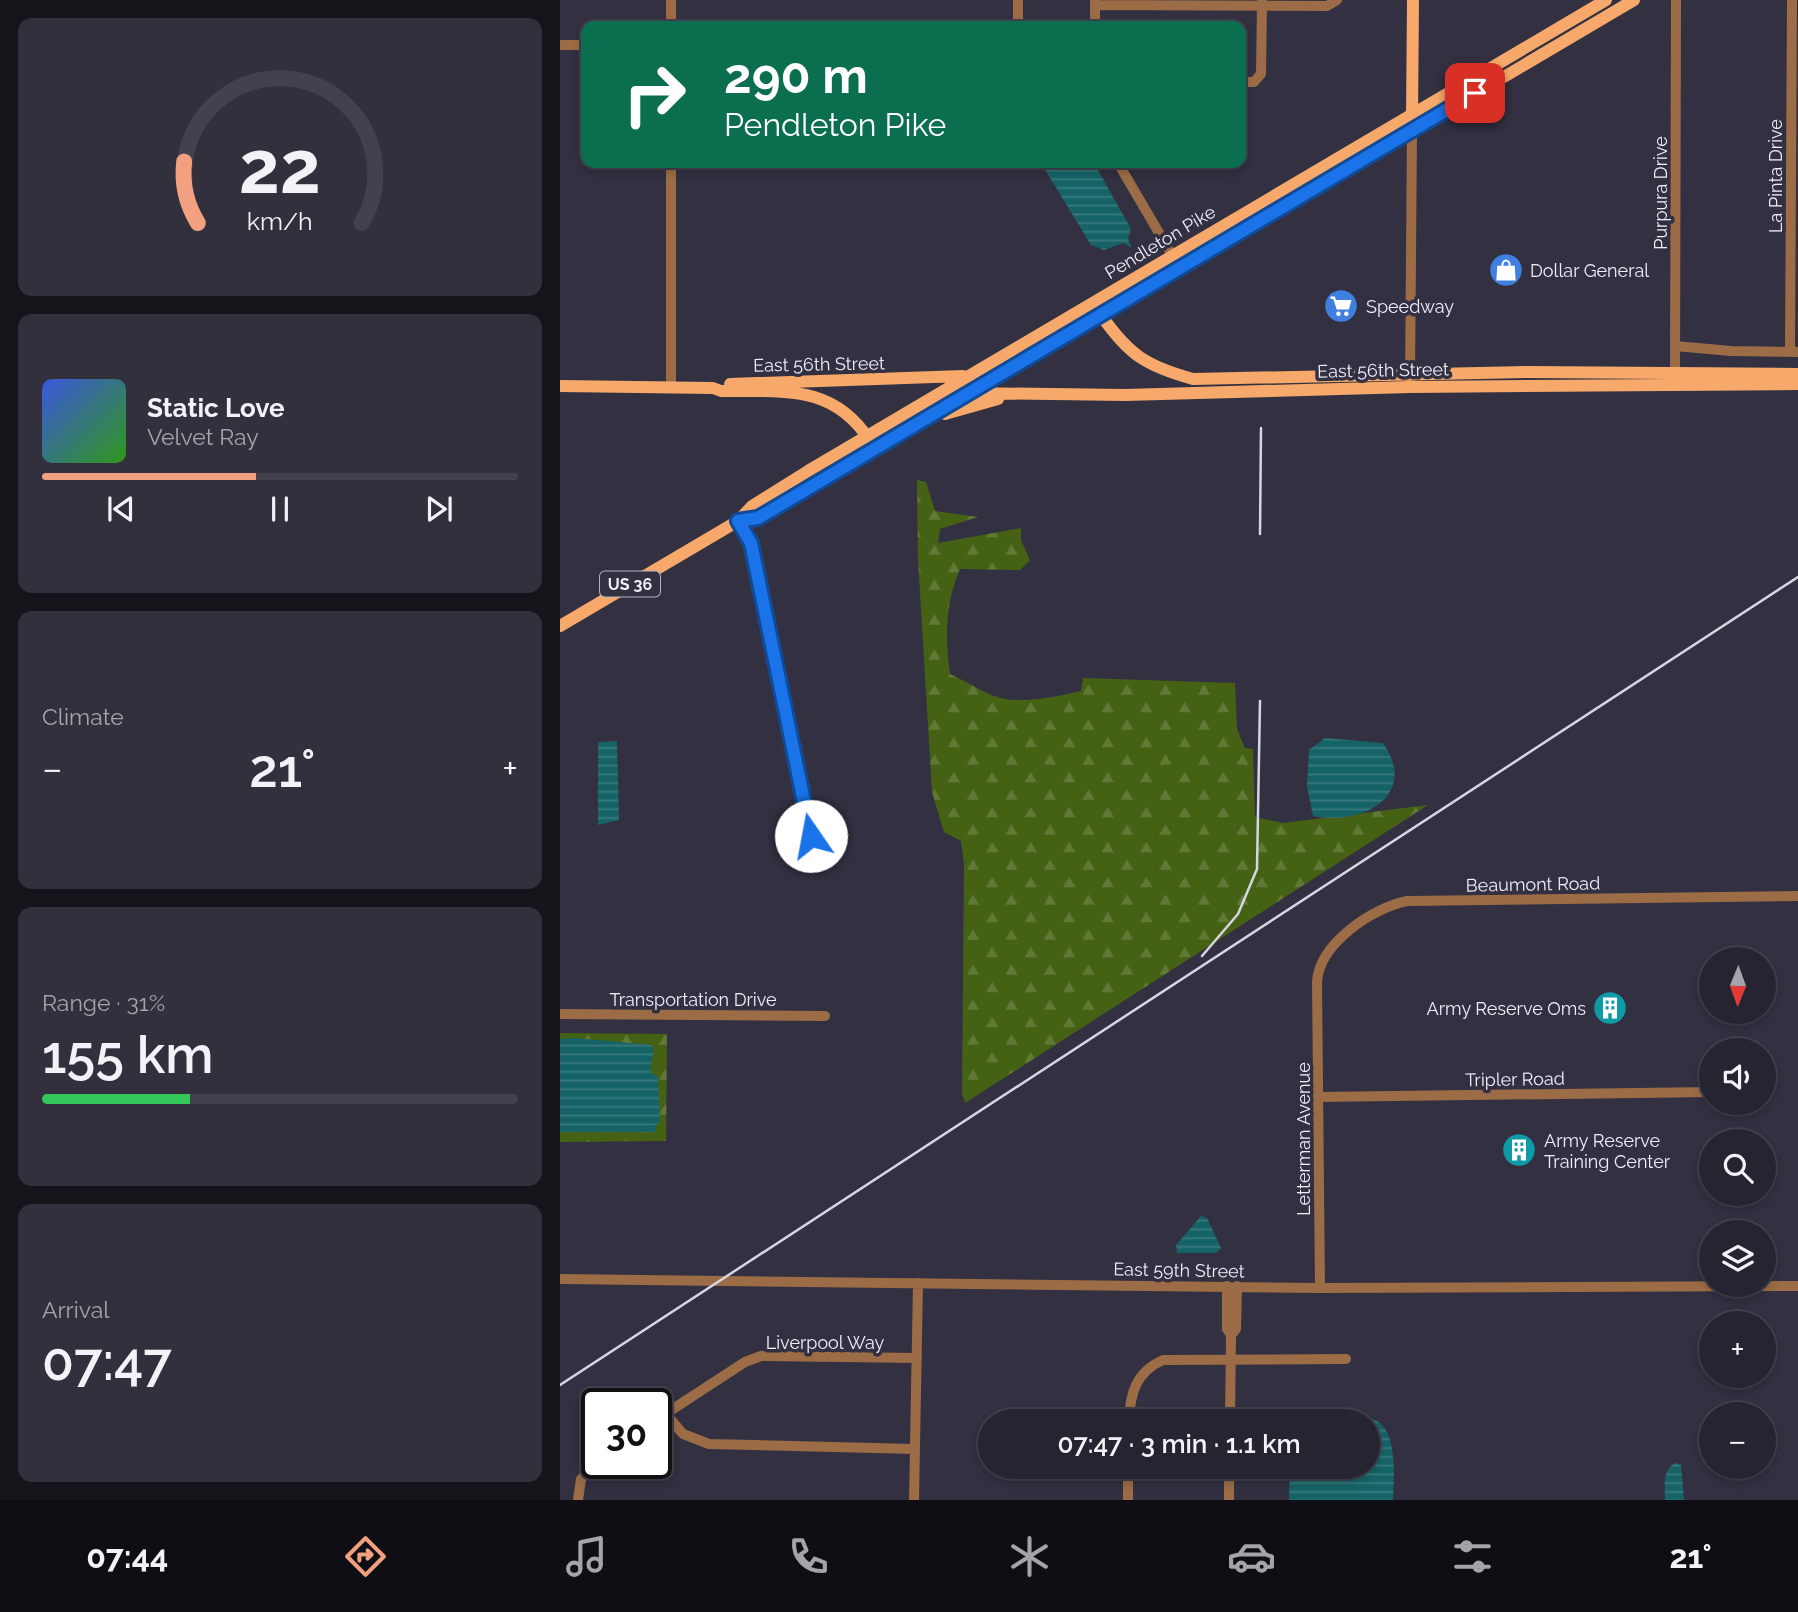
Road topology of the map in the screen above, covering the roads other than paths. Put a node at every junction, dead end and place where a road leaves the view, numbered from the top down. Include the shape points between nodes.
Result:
1 (671, 0) edge
2 (1018, 0) edge
3 (1413, 0) edge
4 (1606, 0) edge
5 (1634, 0) edge
6 (1676, 0) edge
7 (1792, 0) edge
8 (1262, 2) edge
9 (1335, 2) edge
10 (1095, 3) edge
11 (671, 21) edge
12 (1018, 21) edge
13 (1095, 21) edge
14 (560, 45) edge
15 (581, 45) edge
16 (1246, 82) edge
17 (1412, 114) junction
18 (1412, 130) junction
19 (671, 168) edge
20 (1121, 168) edge
21 (1172, 256) junction
22 (1101, 315) junction
23 (1675, 346) junction
24 (1794, 352) edge
25 (1675, 371) junction
26 (1410, 373) junction
27 (1798, 374) edge
28 (969, 376) junction
29 (1798, 384) edge
30 (560, 386) edge
31 (1675, 386) junction
32 (671, 387) junction
33 (1410, 387) junction
34 (713, 388) junction
35 (968, 393) junction
36 (1022, 395) junction
37 (912, 426) junction
38 (867, 436) junction
39 (875, 449) junction
40 (738, 521) junction
41 (560, 626) edge
42 (811, 836) dead end
43 (1798, 896) edge
44 (1317, 991) joint
45 (560, 1014) edge
46 (825, 1016) dead end
47 (1699, 1092) edge
48 (1318, 1097) junction
49 (560, 1279) edge
50 (918, 1283) junction
51 (1232, 1286) junction
52 (1798, 1286) edge
53 (1320, 1288) junction
54 (917, 1358) junction
55 (1231, 1358) junction
56 (1346, 1359) dead end
57 (1131, 1409) edge
58 (1230, 1409) edge
59 (672, 1410) edge
60 (672, 1421) edge
61 (915, 1449) junction
62 (582, 1479) edge
63 (1128, 1479) edge
64 (1229, 1479) edge
65 (578, 1500) edge
66 (914, 1500) edge
67 (1128, 1500) edge
68 (1228, 1500) edge

1 - 11 street
2 - 12 street
3 - 17 main road
4 - 17 main road, Pendleton Pike / US 36
5 - 18 main road, Pendleton Pike / US 36
6 - 23 street, Purpura Drive
7 - 24 street, La Pinta Drive
8 - 9 street
8 - 10 street
8 - 16 street via 1259,78
10 - 13 street
14 - 15 street
17 - 18 main road
17 - 21 main road, Pendleton Pike / US 36
18 - 22 main road, Pendleton Pike / US 36
18 - 26 street
19 - 32 street
20 - 21 street
21 - 28 main road, Pendleton Pike / US 36
22 - 26 main road, East 56th Street via 1131,352 1156,369 1193,379
22 - 35 main road, Pendleton Pike / US 36
23 - 24 street
23 - 25 street, Purpura Drive
25 - 26 main road, East 56th Street
25 - 27 main road, East 56th Street
25 - 31 street, Purpura Drive
26 - 33 street
28 - 34 main road, East 56th Street via 776,381
28 - 38 main road, Pendleton Pike / US 36
29 - 31 main road, East 56th Street
30 - 32 main road, East 56th Street
31 - 33 main road, East 56th Street
32 - 34 main road, East 56th Street
33 - 36 main road, East 56th Street
34 - 38 main road, East 56th Street via 809,394 843,409
35 - 36 main road, East 56th Street
35 - 37 main road, Pendleton Pike / US 36
36 - 37 main road via 964,406
37 - 39 main road, Pendleton Pike / US 36
38 - 39 main road, East 56th Street
38 - 40 main road, Pendleton Pike / US 36 via 752,506
39 - 40 main road, Pendleton Pike / US 36 via 758,518
40 - 41 main road, Pendleton Pike / US 36
40 - 42 street via 751,543
43 - 44 street, Beaumont Road via 1402,902 1331,945 1319,966
44 - 48 street, Letterman Avenue
45 - 46 street, Transportation Drive
47 - 48 street, Tripler Road
48 - 53 street, Letterman Avenue
49 - 50 street, East 59th Street
50 - 51 street, East 59th Street
50 - 54 street
51 - 53 street, East 59th Street
51 - 55 street via 1236,1329 1231,1335
52 - 53 street, East 59th Street
54 - 59 street, Liverpool Way via 761,1356
54 - 61 street
55 - 56 street
55 - 57 street via 1176,1357 1154,1364 1134,1386
55 - 58 street
60 - 61 street via 686,1436 709,1444
61 - 66 street
62 - 65 street
63 - 67 street
64 - 68 street

